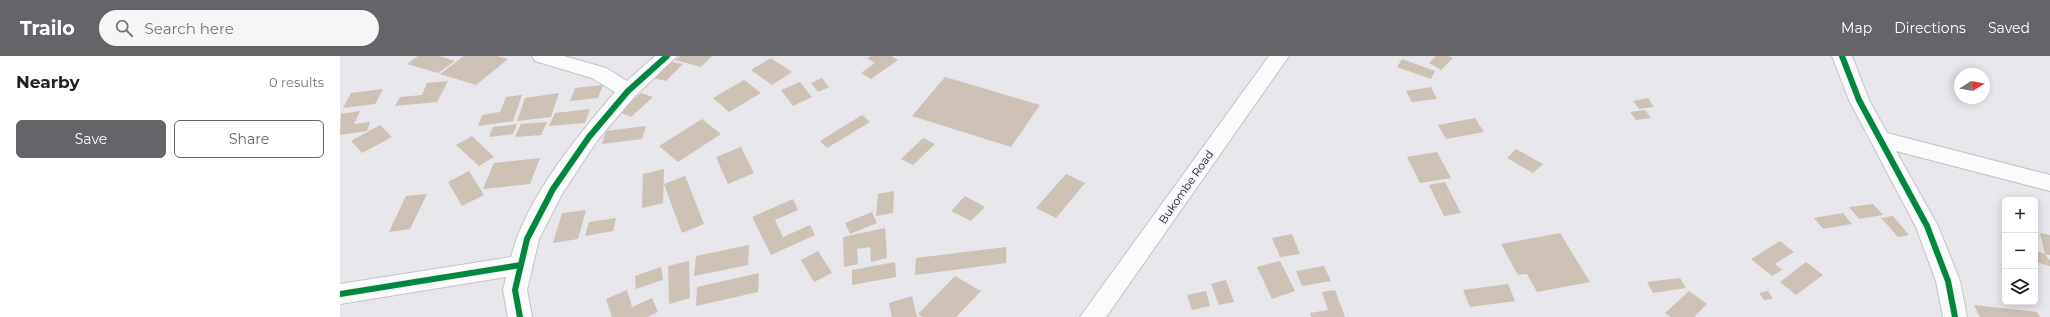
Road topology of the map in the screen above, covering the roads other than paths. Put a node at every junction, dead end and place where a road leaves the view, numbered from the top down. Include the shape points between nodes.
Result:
1 (542, 56) edge
2 (667, 56) edge
3 (1279, 56) edge
4 (1842, 56) edge
5 (628, 91) junction
6 (1880, 139) junction
7 (2050, 183) edge
8 (521, 265) junction
9 (340, 294) edge
10 (520, 317) edge
11 (1092, 317) edge
12 (1955, 317) edge

1 - 5 street via 598,73
2 - 5 street
3 - 11 street, Bukombe Road
4 - 6 street
5 - 8 street via 589,137 553,189 527,239
6 - 7 street
6 - 12 street via 1927,226 1948,281
8 - 9 street
8 - 10 street via 515,290

